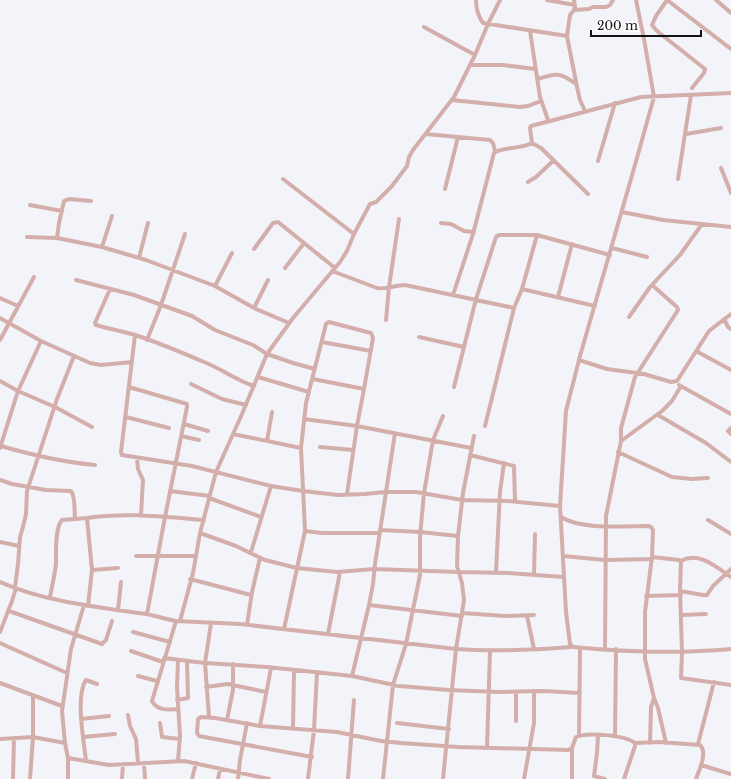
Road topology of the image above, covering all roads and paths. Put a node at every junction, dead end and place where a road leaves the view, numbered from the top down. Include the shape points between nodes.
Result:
1 (476, 0) edge
2 (500, 0) edge
3 (547, 0) edge
4 (574, 0) edge
5 (613, 0) edge
6 (636, 0) edge
7 (667, 0) edge
8 (716, 0) edge
9 (575, 8) junction
10 (731, 12) edge
11 (488, 24) junction
12 (424, 27) dead end
13 (530, 31) junction
14 (567, 36) junction
15 (731, 49) edge
16 (475, 55) junction
17 (470, 64) junction
18 (535, 68) junction
19 (538, 79) junction
20 (576, 84) junction
21 (692, 88) dead end
22 (731, 92) edge
23 (691, 95) junction
24 (654, 97) junction
25 (452, 100) junction
26 (541, 101) junction
27 (615, 103) junction
28 (585, 111) junction
29 (548, 120) junction
30 (722, 128) dead end
31 (426, 134) junction
32 (686, 134) junction
33 (458, 137) junction
34 (532, 143) junction
35 (495, 151) junction
36 (554, 160) junction
37 (598, 160) dead end
38 (721, 168) dead end
39 (283, 179) dead end
40 (678, 179) dead end
41 (729, 179) edge
42 (528, 182) dead end
43 (445, 189) dead end
44 (731, 193) edge
45 (588, 194) dead end
46 (91, 201) dead end
47 (30, 205) dead end
48 (62, 211) junction
49 (622, 212) junction
50 (112, 216) dead end
51 (399, 219) dead end
52 (148, 223) dead end
53 (441, 223) dead end
54 (702, 224) junction
55 (731, 227) edge
56 (474, 232) junction
57 (185, 234) dead end
58 (354, 234) junction
59 (538, 234) junction
60 (27, 237) dead end
61 (56, 238) junction
62 (304, 243) junction
63 (572, 244) junction
64 (102, 247) junction
65 (612, 248) junction
66 (254, 249) dead end
67 (232, 253) dead end
68 (610, 255) junction
69 (139, 258) junction
70 (647, 258) dead end
71 (285, 268) dead end
72 (174, 270) junction
73 (334, 270) junction
74 (34, 277) dead end
75 (76, 280) dead end
76 (268, 280) dead end
77 (215, 286) junction
78 (652, 286) junction
79 (389, 287) junction
80 (110, 289) junction
81 (522, 289) junction
82 (453, 295) junction
83 (558, 297) junction
84 (0, 298) edge
85 (476, 299) junction
86 (161, 305) junction
87 (18, 306) junction
88 (595, 306) junction
89 (254, 308) junction
90 (514, 308) junction
91 (731, 314) edge
92 (629, 316) dead end
93 (0, 318) edge
94 (724, 319) junction
95 (386, 320) dead end
96 (8, 323) junction
97 (290, 323) junction
98 (731, 329) edge
99 (135, 335) junction
100 (419, 337) dead end
101 (0, 340) edge
102 (147, 340) junction
103 (41, 341) junction
104 (322, 342) junction
105 (464, 347) junction
106 (371, 351) junction
107 (696, 351) junction
108 (267, 354) junction
109 (74, 356) junction
110 (579, 360) junction
111 (132, 362) junction
112 (315, 369) junction
113 (731, 370) edge
114 (636, 373) junction
115 (258, 377) junction
116 (313, 379) junction
117 (0, 381) edge
118 (674, 382) junction
119 (191, 384) dead end
120 (254, 386) junction
121 (681, 386) junction
122 (129, 387) junction
123 (454, 387) dead end
124 (364, 389) junction
125 (18, 391) junction
126 (309, 392) junction
127 (246, 405) junction
128 (55, 407) junction
129 (272, 412) dead end
130 (731, 414) edge
131 (658, 415) junction
132 (443, 416) dead end
133 (126, 417) junction
134 (304, 419) junction
135 (184, 424) junction
136 (357, 426) junction
137 (485, 426) dead end
138 (92, 427) dead end
139 (169, 428) dead end
140 (731, 428) edge
141 (208, 431) dead end
142 (395, 433) junction
143 (233, 434) junction
144 (731, 434) edge
145 (181, 436) junction
146 (474, 436) dead end
147 (199, 440) dead end
148 (433, 440) junction
149 (267, 441) junction
150 (621, 441) junction
151 (0, 447) edge
152 (320, 447) dead end
153 (301, 448) junction
154 (471, 448) junction
155 (353, 450) junction
156 (618, 452) junction
157 (470, 455) junction
158 (38, 457) junction
159 (137, 458) junction
160 (731, 462) edge
161 (504, 463) junction
162 (175, 464) junction
163 (95, 465) dead end
164 (216, 472) junction
165 (708, 478) dead end
166 (0, 480) edge
167 (29, 486) junction
168 (271, 486) junction
169 (170, 491) junction
170 (303, 491) junction
171 (386, 492) junction
172 (424, 493) junction
173 (347, 494) junction
174 (210, 497) junction
175 (462, 500) junction
176 (500, 501) junction
177 (515, 502) junction
178 (560, 506) junction
179 (141, 515) junction
180 (165, 517) junction
181 (261, 517) junction
182 (561, 517) junction
183 (86, 518) junction
184 (75, 519) junction
185 (204, 520) junction
186 (708, 520) dead end
187 (606, 526) junction
188 (305, 531) junction
189 (380, 532) junction
190 (420, 532) junction
191 (200, 533) junction
192 (535, 534) dead end
193 (731, 534) edge
194 (458, 536) junction
195 (0, 542) edge
196 (19, 546) junction
197 (251, 552) junction
198 (136, 556) dead end
199 (158, 556) junction
200 (196, 556) junction
201 (563, 556) junction
202 (260, 558) junction
203 (652, 558) junction
204 (605, 560) junction
205 (680, 560) junction
206 (118, 568) dead end
207 (297, 568) junction
208 (731, 568) edge
209 (374, 569) junction
210 (92, 570) junction
211 (420, 571) junction
212 (340, 572) junction
213 (458, 572) junction
214 (496, 572) junction
215 (534, 574) junction
216 (726, 574) junction
217 (564, 577) junction
218 (731, 577) edge
219 (190, 579) junction
220 (0, 582) edge
221 (121, 582) dead end
222 (15, 588) junction
223 (680, 593) junction
224 (251, 594) junction
225 (646, 596) junction
226 (50, 597) junction
227 (86, 605) junction
228 (369, 605) junction
229 (414, 610) junction
230 (9, 611) junction
231 (122, 611) junction
232 (148, 614) junction
233 (706, 614) dead end
234 (462, 615) junction
235 (534, 615) dead end
236 (681, 615) junction
237 (527, 616) junction
238 (112, 621) dead end
239 (178, 621) junction
240 (211, 624) junction
241 (248, 625) junction
242 (284, 629) junction
243 (0, 632) edge
244 (133, 632) dead end
245 (328, 634) junction
246 (75, 635) junction
247 (361, 638) junction
248 (170, 642) junction
249 (0, 643) edge
250 (406, 644) junction
251 (571, 646) junction
252 (580, 648) junction
253 (456, 649) junction
254 (534, 649) junction
255 (605, 649) junction
256 (616, 649) junction
257 (731, 649) edge
258 (131, 651) dead end
259 (490, 651) junction
260 (645, 652) junction
261 (682, 652) junction
262 (164, 660) junction
263 (178, 660) junction
264 (187, 661) junction
265 (204, 664) junction
266 (233, 664) junction
267 (271, 668) junction
268 (294, 671) junction
269 (67, 673) junction
270 (317, 674) junction
271 (138, 676) dead end
272 (352, 676) junction
273 (158, 681) junction
274 (714, 682) junction
275 (0, 683) edge
276 (97, 684) dead end
277 (234, 685) junction
278 (393, 685) junction
279 (731, 685) edge
280 (206, 687) junction
281 (452, 691) junction
282 (534, 691) junction
283 (266, 692) junction
284 (489, 692) junction
285 (516, 692) junction
286 (580, 693) junction
287 (33, 695) junction
288 (654, 698) junction
289 (177, 700) junction
290 (354, 700) dead end
291 (62, 706) junction
292 (178, 709) junction
293 (128, 714) dead end
294 (109, 716) dead end
295 (209, 717) junction
296 (81, 719) junction
297 (227, 720) junction
298 (516, 721) dead end
299 (160, 723) dead end
300 (247, 723) junction
301 (397, 723) dead end
302 (260, 726) junction
303 (292, 728) junction
304 (449, 729) junction
305 (314, 730) junction
306 (115, 734) dead end
307 (351, 734) junction
308 (579, 735) junction
309 (598, 735) junction
310 (615, 736) junction
311 (33, 737) junction
312 (83, 737) junction
313 (14, 738) junction
314 (0, 739) edge
315 (180, 739) junction
316 (388, 741) junction
317 (65, 743) junction
318 (635, 743) junction
319 (650, 743) junction
320 (666, 743) junction
321 (243, 744) junction
322 (698, 744) junction
323 (447, 746) junction
324 (487, 748) junction
325 (530, 748) junction
326 (572, 748) junction
327 (312, 757) junction
328 (68, 758) junction
329 (86, 761) junction
330 (178, 761) junction
331 (138, 763) junction
332 (144, 763) junction
333 (196, 763) junction
334 (123, 764) junction
335 (701, 765) junction
336 (220, 769) junction
337 (238, 773) junction
338 (731, 774) edge
339 (13, 779) edge
340 (30, 779) edge
341 (68, 779) edge
342 (122, 779) edge
343 (144, 779) edge
344 (192, 779) edge
345 (218, 779) edge
346 (238, 779) edge
347 (267, 779) edge
348 (308, 779) edge
349 (348, 779) edge
350 (383, 779) edge
351 (443, 779) edge
352 (524, 779) edge
353 (572, 779) edge
354 (605, 779) edge
355 (624, 779) edge
356 (696, 779) edge

1 - 11 street via 480,18
2 - 11 street
3 - 9 street
4 - 9 street
5 - 9 street via 606,7
6 - 24 street
7 - 15 street
7 - 21 street via 652,25 705,69
8 - 10 street
9 - 14 street via 570,15
11 - 13 street
11 - 16 street
12 - 16 street
13 - 14 street
13 - 18 street
14 - 20 street
16 - 17 street
17 - 18 street
17 - 25 street
18 - 19 street
19 - 20 street via 556,74
19 - 26 street
20 - 28 street
22 - 23 street
23 - 24 street
23 - 32 street
24 - 27 street
24 - 49 street
25 - 26 street via 520,106
25 - 31 street
26 - 29 street
27 - 28 street
27 - 37 street
28 - 29 street
29 - 34 street via 531,126
30 - 32 street
31 - 33 street
31 - 58 street via 413,150 407,166 392,186 376,202 370,204
32 - 40 street
33 - 35 street via 490,140
33 - 43 street
34 - 35 street
34 - 36 street
35 - 56 street
36 - 42 street
36 - 45 street
38 - 41 street
39 - 58 street
41 - 44 street
46 - 48 street via 65,200
47 - 48 street
48 - 61 street
49 - 54 street
49 - 65 street
50 - 64 street
51 - 79 street
52 - 69 street
53 - 56 street
54 - 55 street
54 - 78 street via 680,255
56 - 82 street
57 - 72 street
58 - 73 street via 347,251
59 - 63 street
59 - 81 street
59 - 85 street via 498,236 493,244
60 - 61 street
61 - 64 street
62 - 66 street via 280,223 275,222
62 - 71 street
62 - 73 street
63 - 68 street
63 - 83 street
64 - 69 street
65 - 68 street
65 - 70 street
67 - 77 street
68 - 88 street
69 - 72 street
72 - 77 street
72 - 86 street
73 - 79 street via 377,288
73 - 97 street
74 - 87 street
75 - 80 street
76 - 89 street
77 - 89 street
78 - 92 street
78 - 114 street via 678,310
79 - 82 street via 405,285
79 - 95 street
80 - 86 street
80 - 99 street via 95,324
81 - 83 street
81 - 90 street
82 - 85 street
83 - 88 street
84 - 87 street
85 - 90 street
85 - 105 street
86 - 102 street
86 - 108 street via 192,316 215,330 253,345
87 - 96 street
88 - 110 street
89 - 97 street
90 - 137 street
91 - 94 street
93 - 96 street
94 - 98 street
94 - 107 street via 709,331
96 - 101 street
96 - 103 street
97 - 108 street
99 - 102 street
99 - 111 street
100 - 105 street
102 - 120 street via 221,369 243,383
103 - 109 street
103 - 125 street
104 - 106 street
104 - 106 street via 326,324 329,322 371,333
104 - 112 street
105 - 123 street
106 - 124 street
107 - 113 street
107 - 118 street
108 - 112 street
108 - 115 street
109 - 111 street via 96,364
109 - 128 street
110 - 114 street via 607,369
110 - 178 street via 566,411
111 - 122 street
112 - 116 street
114 - 118 street
114 - 150 street via 621,428
115 - 120 street
115 - 126 street
116 - 124 street
116 - 126 street
117 - 125 street
118 - 121 street
119 - 127 street via 222,399
120 - 127 street
121 - 130 street
121 - 131 street via 672,401
122 - 133 street
122 - 135 street via 186,404
124 - 136 street
125 - 128 street
125 - 151 street
126 - 134 street
127 - 143 street
128 - 138 street
128 - 158 street
129 - 149 street
131 - 150 street
131 - 160 street via 706,442
132 - 148 street
133 - 139 street
133 - 159 street via 121,454
134 - 136 street
134 - 153 street
135 - 141 street
135 - 145 street
136 - 142 street
136 - 155 street
140 - 144 street via 728,431
142 - 148 street
142 - 171 street
143 - 149 street
143 - 164 street
145 - 147 street
145 - 162 street
146 - 154 street
148 - 154 street
148 - 172 street
149 - 153 street
150 - 156 street
151 - 158 street
152 - 155 street
153 - 170 street
154 - 157 street
155 - 173 street
156 - 165 street via 672,477
156 - 187 street
157 - 161 street
157 - 175 street
158 - 163 street
158 - 167 street
159 - 162 street
159 - 179 street via 143,480
161 - 176 street
161 - 177 street via 514,467
162 - 164 street
162 - 169 street
164 - 168 street
164 - 174 street
166 - 167 street
167 - 184 street via 72,492
167 - 196 street
168 - 170 street
168 - 181 street
169 - 174 street
169 - 180 street
170 - 173 street
170 - 188 street
171 - 172 street
171 - 173 street
171 - 189 street
172 - 175 street
172 - 190 street
174 - 181 street
174 - 185 street
175 - 176 street
175 - 194 street
176 - 177 street
176 - 214 street
177 - 178 street
178 - 182 street
179 - 180 street
179 - 183 street via 113,514
180 - 185 street
180 - 199 street
181 - 197 street
182 - 187 street via 568,522
182 - 201 street
183 - 184 street
183 - 210 street
184 - 226 street via 62,520 60,523
185 - 191 street
186 - 193 street
187 - 203 street via 651,527 654,534
187 - 204 street
188 - 189 street
188 - 207 street
189 - 190 street
189 - 209 street
190 - 194 street
190 - 211 street
191 - 197 street
191 - 200 street
192 - 215 street
194 - 213 street
195 - 196 street
196 - 222 street
197 - 202 street
198 - 199 street
199 - 200 street
199 - 232 street
200 - 219 street
201 - 204 street
201 - 217 street
202 - 207 street
202 - 224 street
203 - 204 street
203 - 205 street
203 - 225 street
204 - 255 street
205 - 216 street via 705,560
205 - 223 street
206 - 210 street
207 - 212 street
207 - 242 street
208 - 216 street
209 - 211 street
209 - 212 street
209 - 228 street
210 - 227 street
211 - 213 street
211 - 229 street
212 - 245 street
213 - 214 street
213 - 234 street via 464,594
214 - 215 street
215 - 217 street
216 - 218 street
216 - 223 street via 706,595
217 - 251 street
219 - 224 street
219 - 239 street
220 - 222 street
221 - 231 street
222 - 226 street
222 - 230 street
223 - 225 street
223 - 236 street
224 - 241 street
225 - 260 street
226 - 227 street
227 - 231 street
227 - 246 street
228 - 229 street
228 - 247 street
229 - 234 street
229 - 250 street
230 - 243 street
230 - 246 street
231 - 232 street
232 - 239 street
233 - 236 street
234 - 237 street
234 - 253 street
235 - 237 street
236 - 261 street
237 - 254 street
238 - 246 street via 106,640 102,644
239 - 240 street
239 - 248 street
240 - 241 street
240 - 265 street
241 - 242 street
242 - 245 street
244 - 248 street
245 - 247 street
246 - 269 street
247 - 250 street
247 - 272 street
248 - 262 street
249 - 269 street
250 - 253 street
250 - 278 street
251 - 252 street
251 - 254 street
252 - 255 street
252 - 286 street
253 - 259 street
253 - 281 street
254 - 259 street
255 - 256 street
256 - 260 street
256 - 310 street
257 - 261 street
258 - 262 street
259 - 284 street
260 - 261 street
260 - 288 street
261 - 274 street via 682,678
262 - 263 street
262 - 273 street
263 - 264 street
263 - 289 street
264 - 265 street
264 - 289 street via 188,698
265 - 266 street
265 - 280 street
266 - 267 street
266 - 277 street
267 - 268 street
267 - 283 street
268 - 270 street
268 - 303 street
269 - 291 street
270 - 272 street
270 - 305 street
271 - 273 street
272 - 278 street
273 - 292 street via 152,703 163,709
274 - 279 street
274 - 322 street
275 - 287 street
276 - 296 street via 88,680 84,684 81,692
277 - 280 street
277 - 283 street
277 - 297 street
278 - 281 street
278 - 316 street
280 - 295 street
281 - 284 street
281 - 304 street
282 - 285 street
282 - 286 street
282 - 325 street via 534,723
283 - 302 street
284 - 285 street
284 - 324 street
285 - 298 street
286 - 308 street
287 - 291 street
287 - 311 street
288 - 319 street via 651,707
288 - 320 street
289 - 292 street
290 - 307 street
291 - 317 street
292 - 315 street
293 - 331 street via 136,739
294 - 296 street
295 - 297 street
295 - 321 street via 198,719 197,735
296 - 312 street
297 - 300 street
299 - 315 street via 162,737
300 - 302 street
300 - 321 street
301 - 304 street
302 - 303 street
303 - 305 street
304 - 323 street
305 - 307 street
305 - 327 street
306 - 312 street
307 - 316 street
307 - 349 street
308 - 309 street
308 - 326 street
309 - 310 street
309 - 354 street via 594,776
310 - 318 street
311 - 313 street
311 - 317 street
311 - 340 street
312 - 329 street
313 - 314 street
313 - 339 street
315 - 330 street
316 - 323 street
316 - 350 street
317 - 328 street
318 - 319 street
318 - 355 street
319 - 320 street
320 - 322 street
321 - 327 street
321 - 337 street
322 - 335 street via 704,754
323 - 324 street
323 - 351 street
324 - 325 street
325 - 326 street
325 - 352 street
326 - 353 street
327 - 348 street
328 - 329 street
328 - 341 street
329 - 334 street via 104,765
330 - 332 street
330 - 333 street
331 - 332 street
331 - 334 street
332 - 343 street
333 - 336 street
333 - 344 street
334 - 342 street
335 - 338 street
335 - 356 street
336 - 337 street
336 - 345 street
337 - 346 street
337 - 347 street

